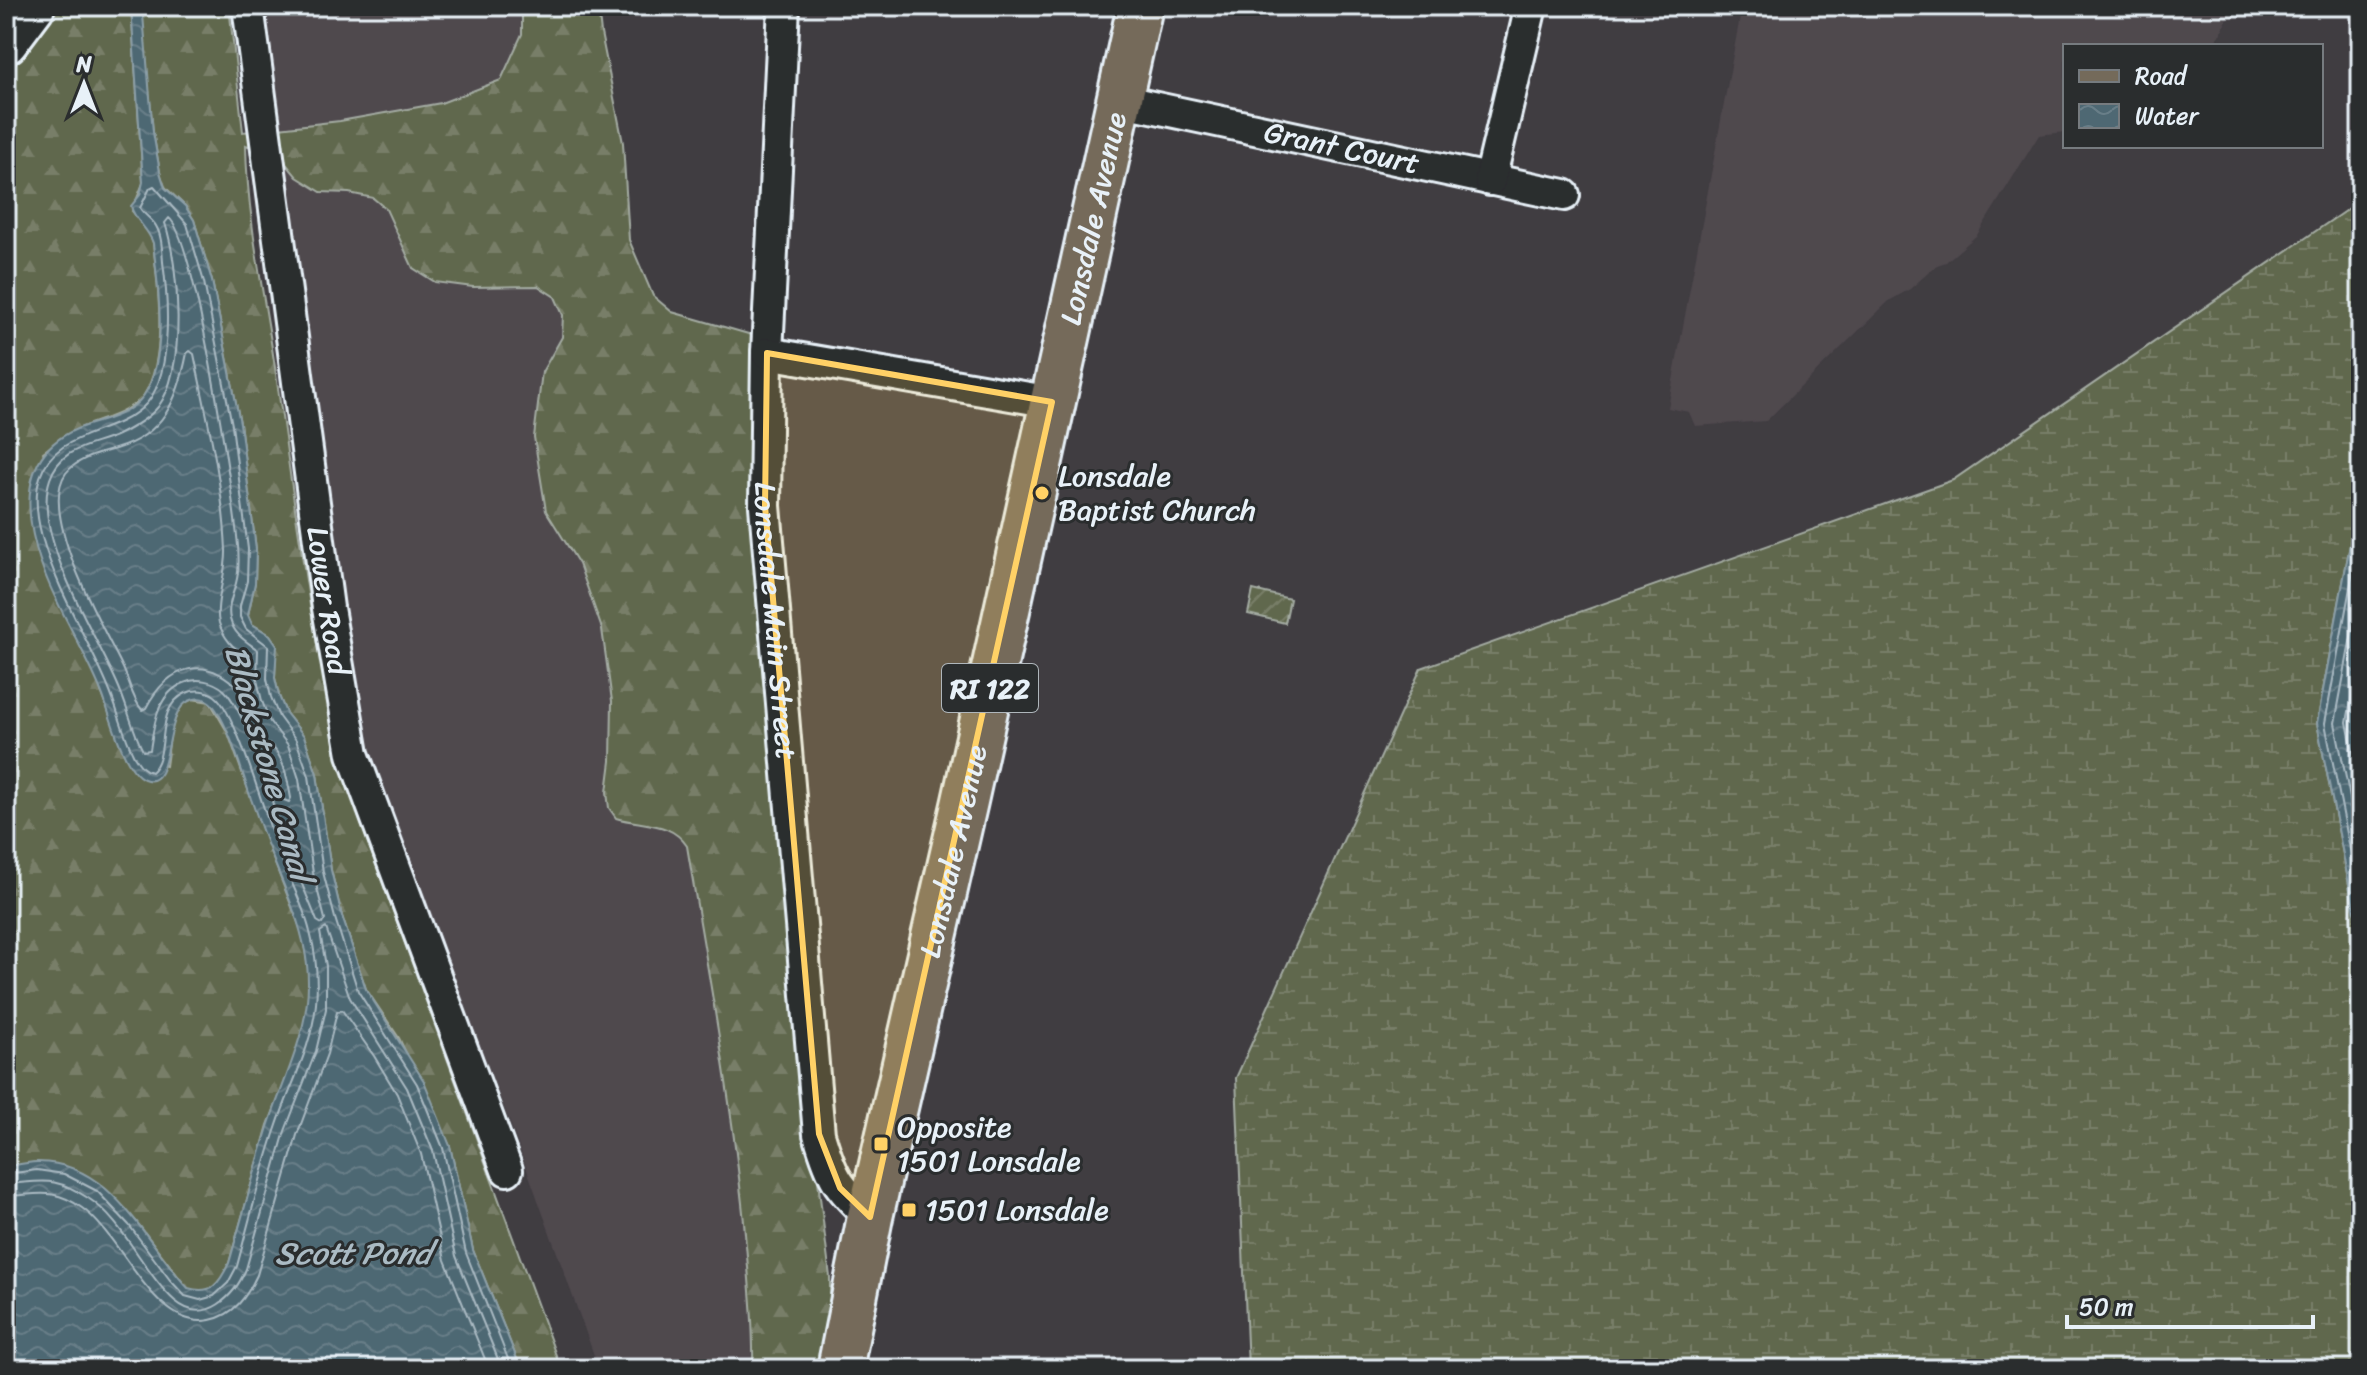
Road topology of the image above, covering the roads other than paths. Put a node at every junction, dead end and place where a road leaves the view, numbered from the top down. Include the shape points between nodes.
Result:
1 (33, 6) edge
2 (248, 6) edge
3 (784, 6) edge
4 (1140, 6) edge
5 (1531, 6) edge
6 (6, 42) edge
7 (1119, 100) junction
8 (1490, 180) junction
9 (1564, 195) dead end
10 (767, 353) junction
11 (1052, 402) junction
12 (507, 1170) dead end
13 (870, 1217) junction
14 (840, 1369) edge

1 - 6 main road
2 - 12 street, Lower Road via 328,608 353,754
3 - 10 street, Lonsdale Main Street
4 - 7 main road, Lonsdale Avenue / RI 122
5 - 8 street
7 - 8 street, Grant Court
7 - 11 main road, Lonsdale Avenue / RI 122
8 - 9 street, Grant Court
10 - 11 street
10 - 13 street, Lonsdale Main Street via 765,506 819,1134 840,1188
11 - 13 main road, Lonsdale Avenue / RI 122
13 - 14 main road, Lonsdale Avenue / RI 122

